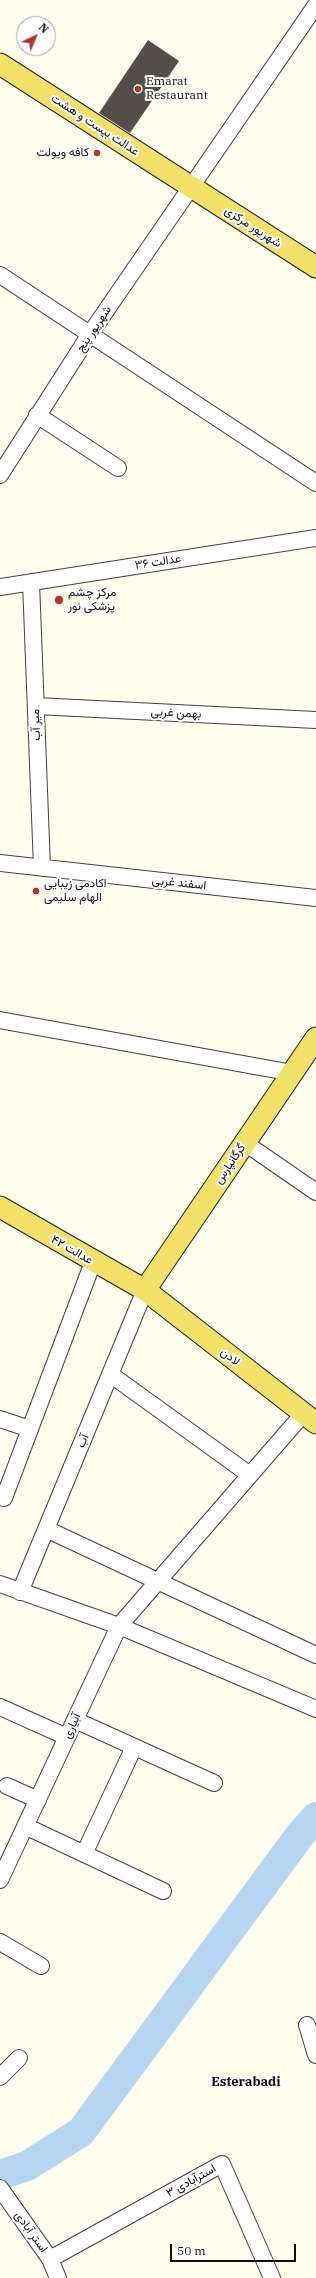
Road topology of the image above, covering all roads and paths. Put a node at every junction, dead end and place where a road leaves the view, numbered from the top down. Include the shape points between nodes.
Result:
1 (316, 5) edge
2 (0, 64) edge
3 (190, 186) junction
4 (316, 267) edge
5 (0, 275) edge
6 (90, 334) junction
7 (37, 415) junction
8 (2, 467) edge
9 (118, 468) dead end
10 (316, 483) edge
11 (316, 538) edge
12 (31, 582) junction
13 (0, 587) edge
14 (36, 706) junction
15 (316, 720) edge
16 (0, 863) edge
17 (42, 868) junction
18 (316, 898) edge
19 (0, 1020) edge
20 (312, 1051) edge
21 (293, 1073) junction
22 (245, 1144) junction
23 (316, 1192) edge
24 (0, 1207) edge
25 (93, 1262) junction
26 (145, 1290) junction
27 (110, 1374) junction
28 (310, 1418) edge
29 (0, 1419) edge
30 (30, 1429) junction
31 (250, 1475) junction
32 (0, 1496) edge
33 (46, 1529) junction
34 (158, 1581) junction
35 (0, 1584) edge
36 (20, 1592) junction
37 (119, 1626) junction
38 (316, 1655) edge
39 (0, 1707) edge
40 (316, 1709) edge
41 (75, 1720) junction
42 (67, 1737) junction
43 (134, 1747) junction
44 (214, 1783) dead end
45 (7, 1786) dead end
46 (38, 1800) junction
47 (25, 1826) junction
48 (84, 1854) junction
49 (0, 1880) edge
50 (163, 1891) dead end
51 (0, 1942) edge
52 (41, 1966) dead end
53 (306, 2025) dead end
54 (316, 2055) edge
55 (19, 2058) dead end
56 (0, 2077) edge
57 (2, 2195) edge
58 (50, 2259) junction
59 (58, 2278) edge
60 (272, 2278) edge

1 - 3 street, شهریور پنج
2 - 3 main road, عدالت بیست و هشت
3 - 4 main road, شهریور مرکزی
3 - 6 street, شهریور پنج
5 - 6 street
6 - 7 street, شهریور پنج
6 - 10 street
7 - 8 street, شهریور پنج
7 - 9 street
11 - 12 street, عدالت ۳۶
12 - 13 street, عدالت ۳۶
12 - 14 street, میر آب
14 - 15 street, بهمن غربی
14 - 17 street, میر آب
16 - 17 street, اسفند غربی
17 - 18 street, اسفند غربی
19 - 21 street
20 - 21 main road, گرگانپارس
21 - 22 main road, گرگانپارس
22 - 23 street
22 - 26 main road, گرگانپارس
24 - 25 main road, عدالت ۴۲
25 - 26 main road, عدالت ۴۲
25 - 30 street
26 - 27 street, آب
26 - 28 main road, لادن
27 - 31 street
27 - 33 street, آب
28 - 31 street, آبیاری
29 - 30 street
30 - 32 street via 4,1498
31 - 34 street, آبیاری
33 - 34 street
33 - 36 street, آب
34 - 37 street, آبیاری
34 - 38 street
35 - 36 street
36 - 37 street
37 - 40 street
37 - 41 street, آبیاری
39 - 42 street
41 - 42 street, آبیاری
41 - 43 street
42 - 46 street, آبیاری
43 - 44 street
43 - 48 street
45 - 46 street
46 - 47 street, آبیاری
47 - 48 street
47 - 49 street, آبیاری
48 - 50 street
51 - 52 street
53 - 54 street
55 - 56 street
57 - 58 street, استر آبادی
58 - 59 street, استر آبادی
58 - 60 street, استرآبادی ۳ via 222,2164

